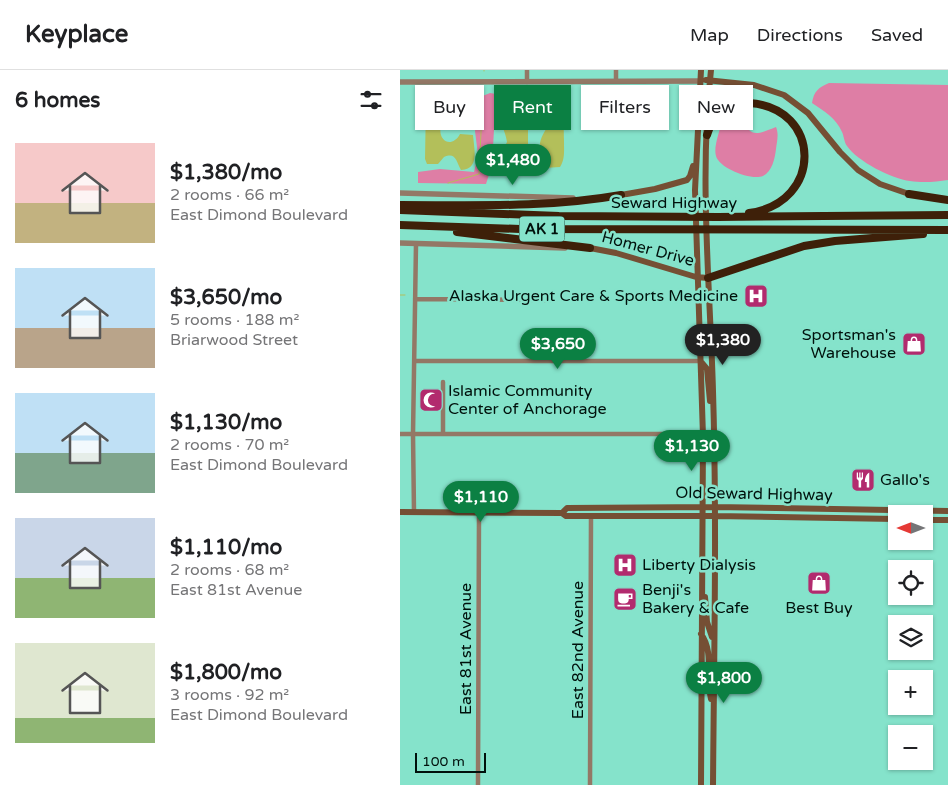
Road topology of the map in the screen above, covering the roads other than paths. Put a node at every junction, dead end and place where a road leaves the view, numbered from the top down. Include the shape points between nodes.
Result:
1 (527, 70) edge
2 (616, 70) edge
3 (701, 70) edge
4 (710, 70) edge
5 (701, 80) junction
6 (709, 80) junction
7 (616, 81) junction
8 (400, 82) edge
9 (527, 82) junction
10 (707, 135) junction
11 (696, 155) junction
12 (400, 193) edge
13 (910, 194) junction
14 (621, 195) junction
15 (948, 196) edge
16 (948, 200) edge
17 (400, 205) edge
18 (400, 210) edge
19 (948, 215) edge
20 (718, 216) junction
21 (400, 225) edge
22 (948, 230) edge
23 (400, 243) edge
24 (416, 244) junction
25 (590, 248) junction
26 (696, 277) junction
27 (708, 278) junction
28 (414, 299) junction
29 (554, 300) dead end
30 (415, 361) junction
31 (701, 362) junction
32 (443, 382) dead end
33 (714, 422) junction
34 (444, 433) junction
35 (400, 434) edge
36 (413, 434) junction
37 (703, 436) junction
38 (645, 507) junction
39 (702, 507) junction
40 (714, 507) junction
41 (888, 510) edge
42 (933, 511) edge
43 (948, 511) edge
44 (400, 512) edge
45 (414, 512) junction
46 (479, 512) junction
47 (888, 512) edge
48 (562, 513) junction
49 (591, 516) junction
50 (702, 516) junction
51 (714, 516) junction
52 (853, 518) junction
53 (888, 519) edge
54 (933, 520) edge
55 (948, 520) edge
56 (702, 572) junction
57 (702, 634) junction
58 (714, 642) junction
59 (713, 710) junction
60 (478, 785) edge
61 (590, 785) edge
62 (701, 785) edge
63 (713, 785) edge

1 - 9 street
2 - 7 street
3 - 5 main road
4 - 6 main road
5 - 6 main road
5 - 7 street
5 - 11 main road
6 - 10 main road
6 - 13 main road via 758,85 784,95 808,113 858,170 880,184
7 - 9 street
8 - 9 street
10 - 20 highway via 721,106 758,104 773,108 787,118 798,133 804,151 802,176 786,198 760,211
10 - 27 main road
11 - 14 main road via 687,180
11 - 26 main road
12 - 14 street via 562,198
13 - 15 street
13 - 16 highway
14 - 17 highway via 529,205
18 - 20 highway, Seward Highway / AK 1 via 559,216
19 - 20 highway, Seward Highway / AK 1
21 - 22 highway, Seward Highway / AK 1 via 520,229
21 - 25 highway
22 - 27 highway via 804,246
23 - 24 street, Homer Drive
24 - 25 street, Homer Drive
24 - 28 street
25 - 26 main road, Homer Drive
26 - 27 main road, Homer Drive
26 - 31 main road
27 - 33 main road
28 - 29 street
28 - 30 street
30 - 31 street
30 - 36 street
31 - 33 main road via 707,369
31 - 37 main road
32 - 34 street
33 - 40 main road
34 - 36 street
34 - 37 street
35 - 36 street
36 - 45 street
37 - 39 main road
38 - 39 main road, Old Seward Highway
38 - 48 main road, Old Seward Highway via 567,508
38 - 49 main road via 598,512
39 - 40 main road, Old Seward Highway
39 - 50 main road
40 - 41 main road, Old Seward Highway
40 - 51 main road
42 - 43 main road, Old Seward Highway
44 - 45 main road, Old Seward Highway
45 - 46 main road, Old Seward Highway
46 - 48 main road, Old Seward Highway
46 - 60 street, East 81st Avenue
47 - 52 main road via 857,514
48 - 49 main road, Old Seward Highway via 566,516
49 - 50 main road, Old Seward Highway
49 - 61 street, East 82nd Avenue
50 - 51 main road, Old Seward Highway
50 - 56 main road
51 - 52 main road, Old Seward Highway
51 - 58 main road
52 - 53 main road, Old Seward Highway
54 - 55 main road
56 - 57 main road
56 - 58 main road via 707,622
57 - 59 main road via 708,642 708,681
57 - 62 main road
58 - 59 main road
59 - 63 main road

